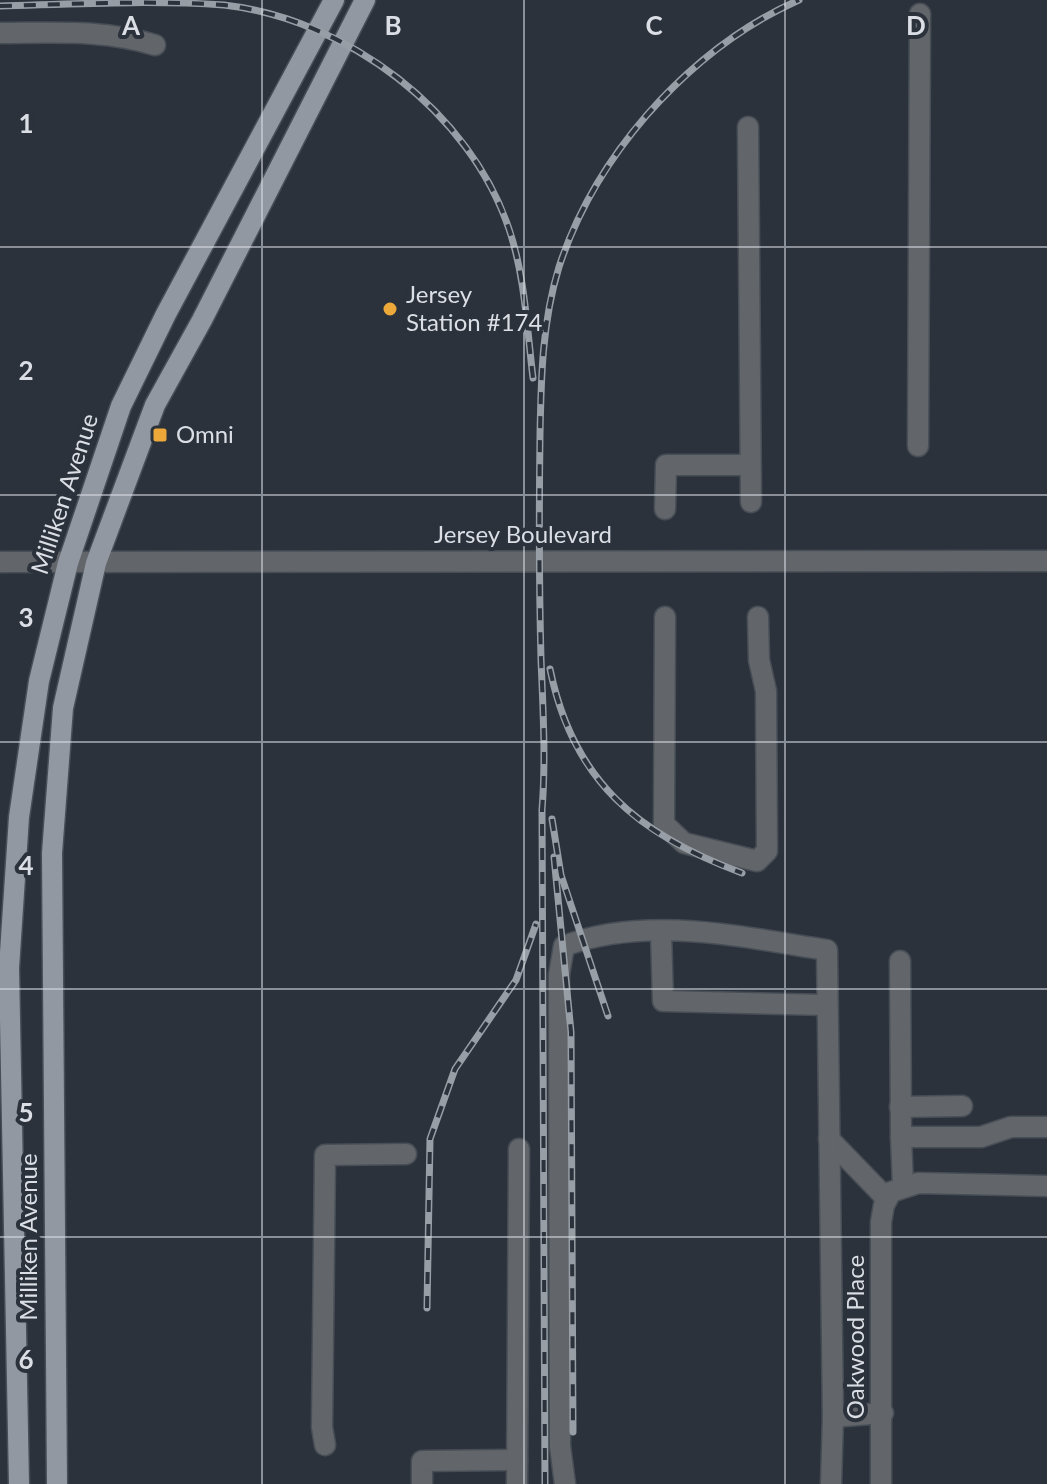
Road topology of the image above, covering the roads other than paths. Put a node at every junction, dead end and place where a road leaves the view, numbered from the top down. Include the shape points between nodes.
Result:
1 (334, 0) edge
2 (365, 0) edge
3 (920, 14) dead end
4 (0, 33) edge
5 (155, 45) dead end
6 (748, 127) dead end
7 (918, 446) dead end
8 (750, 465) junction
9 (751, 502) dead end
10 (665, 509) dead end
11 (1047, 561) edge
12 (0, 562) edge
13 (68, 563) junction
14 (96, 563) junction
15 (665, 617) dead end
16 (758, 617) dead end
17 (661, 932) junction
18 (900, 961) dead end
19 (827, 1005) junction
20 (962, 1106) dead end
21 (900, 1107) junction
22 (1047, 1127) edge
23 (901, 1137) junction
24 (829, 1139) junction
25 (519, 1149) dead end
26 (406, 1154) dead end
27 (1047, 1186) edge
28 (894, 1192) junction
29 (883, 1413) junction
30 (833, 1417) junction
31 (325, 1445) dead end
32 (517, 1460) junction
33 (19, 1484) edge
34 (57, 1484) edge
35 (422, 1484) edge
36 (517, 1484) edge
37 (565, 1484) edge
38 (831, 1484) edge
39 (881, 1484) edge

1 - 13 main road, Milliken Avenue via 121,406
2 - 14 main road, Milliken Avenue via 155,405
3 - 7 street
4 - 5 street via 101,32
6 - 8 street via 754,238
8 - 9 street
8 - 10 street via 666,465
11 - 14 street, Jersey Boulevard
12 - 13 street, Jersey Boulevard
13 - 14 street, Jersey Boulevard
13 - 33 main road, Milliken Avenue via 26,750 13,880 9,968
14 - 34 main road, Milliken Avenue via 63,708 52,853
15 - 16 street via 664,824 684,843 757,861 767,851 766,691
17 - 19 street via 729,935 827,950
17 - 19 street via 663,1001
17 - 37 street via 614,930 564,946 559,975 560,1446
18 - 21 street, Oakwood Place
19 - 24 street
20 - 21 street
21 - 23 street, Oakwood Place
22 - 23 street via 1011,1127 981,1137
23 - 28 street, Oakwood Place
24 - 28 street
24 - 30 street
25 - 32 street
26 - 31 street via 325,1155
27 - 28 street
28 - 29 street, Oakwood Place via 881,1222
29 - 30 street
29 - 39 street, Oakwood Place
30 - 38 street
32 - 35 street via 422,1461
32 - 36 street

